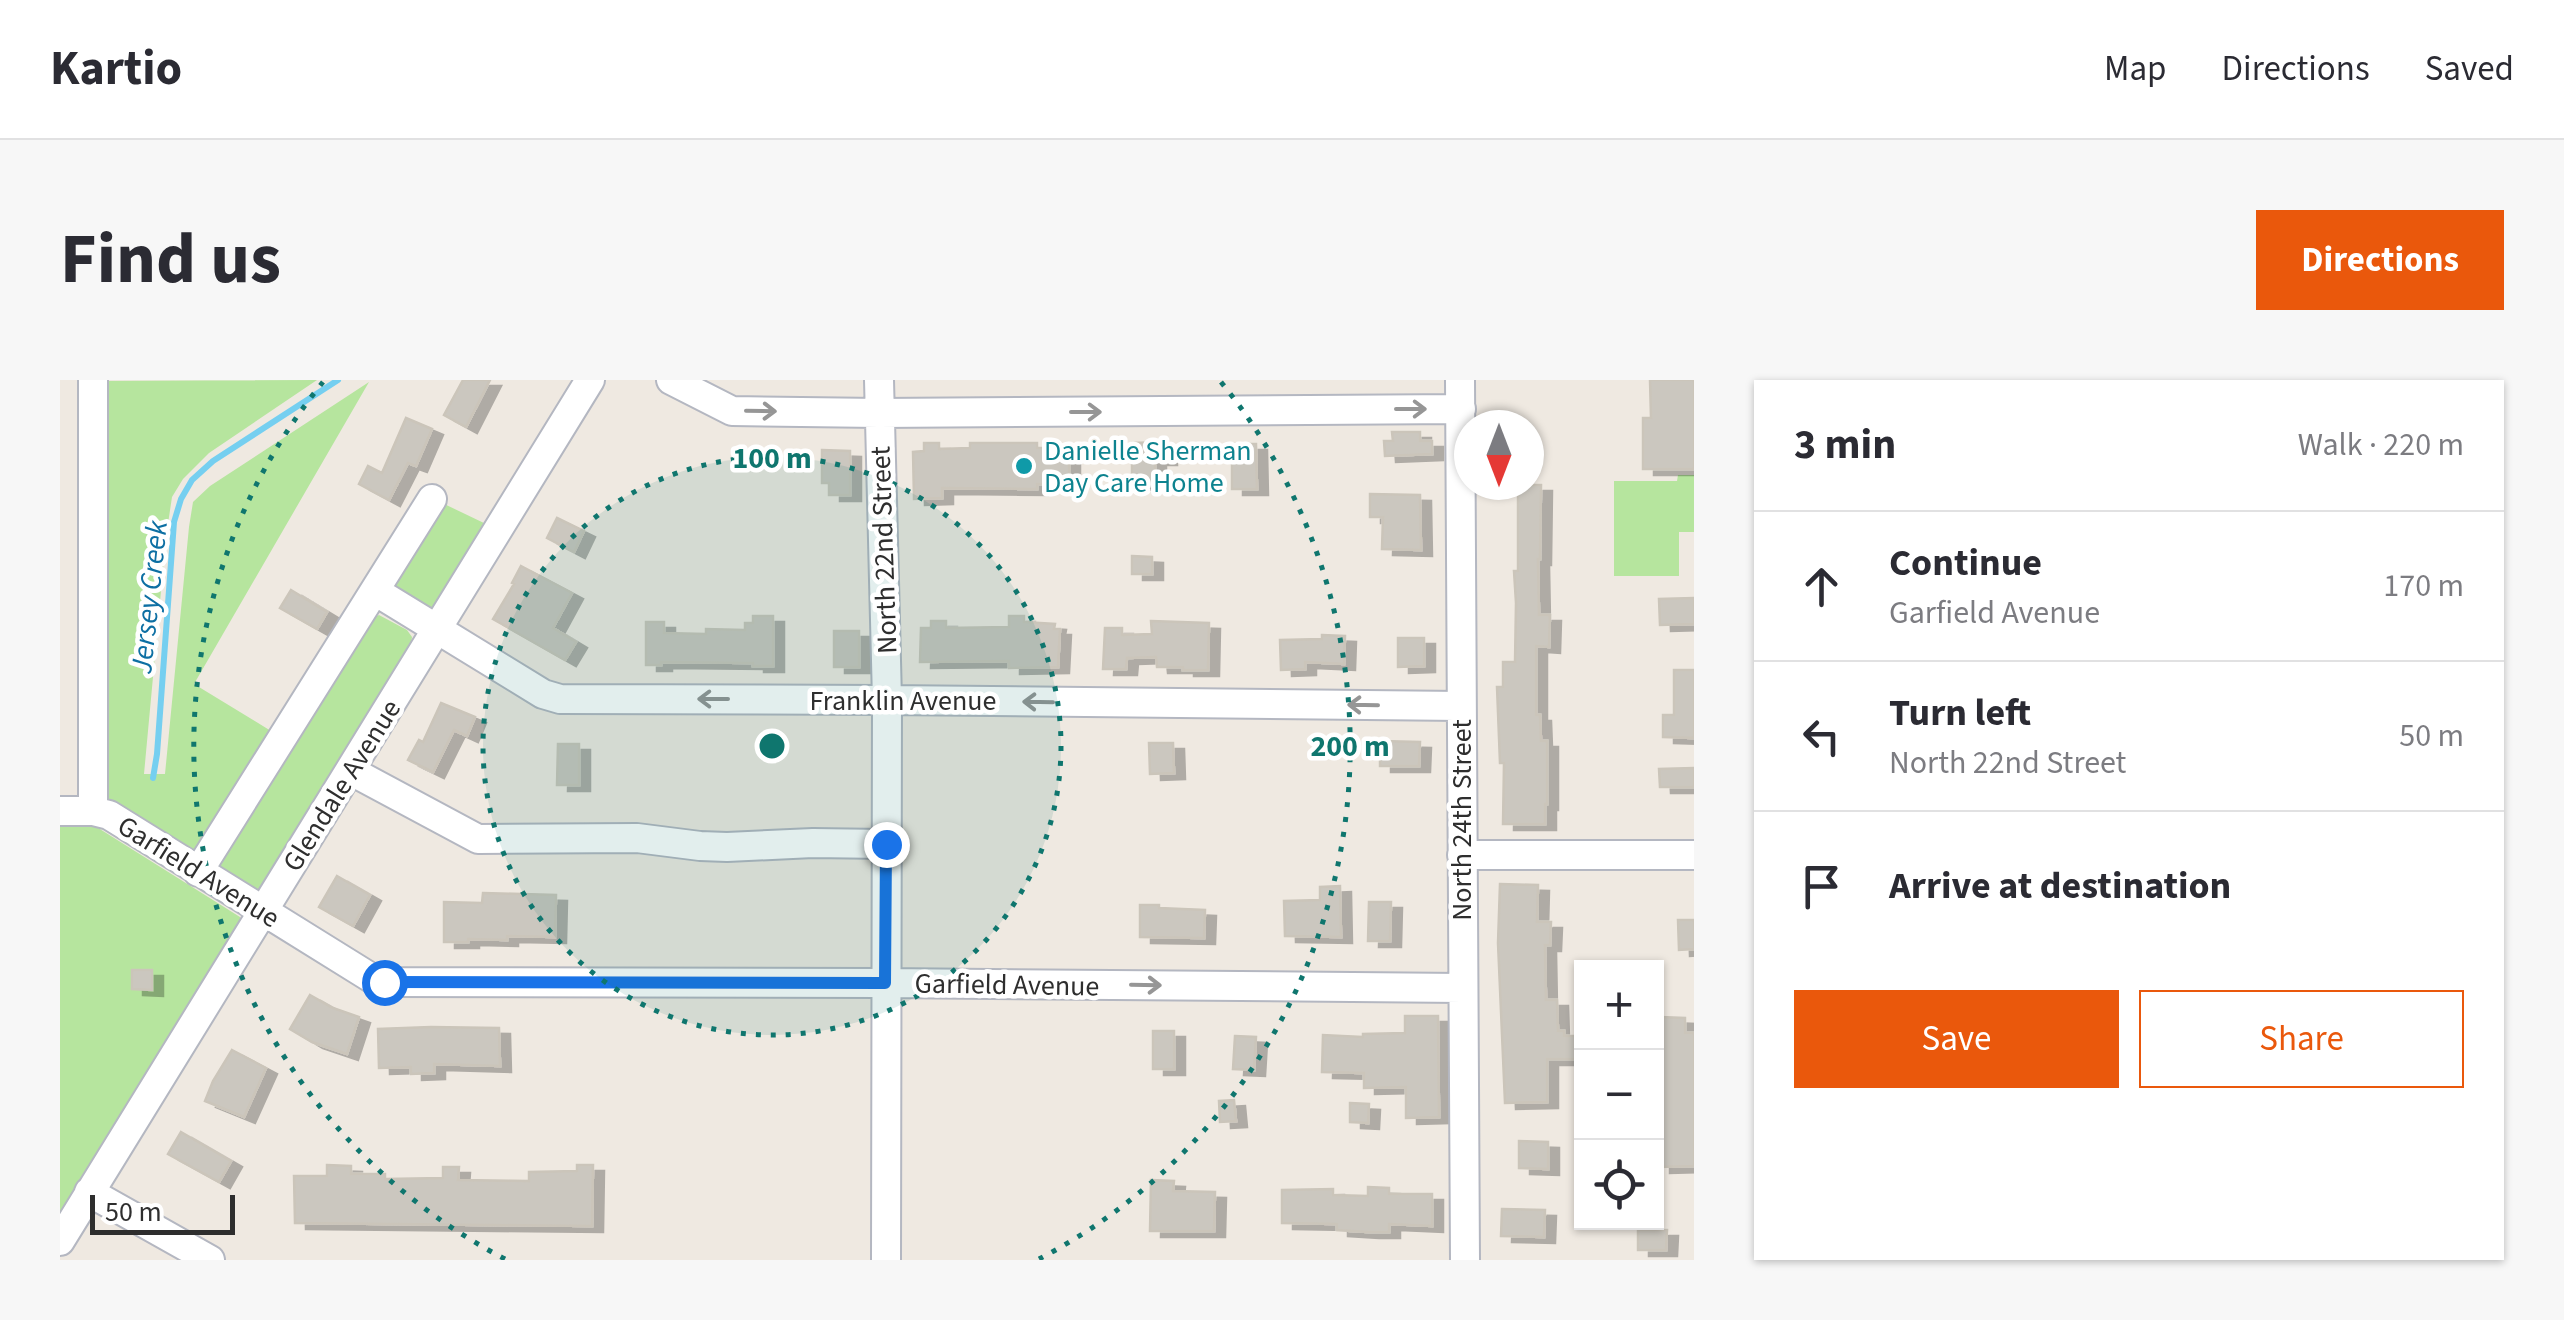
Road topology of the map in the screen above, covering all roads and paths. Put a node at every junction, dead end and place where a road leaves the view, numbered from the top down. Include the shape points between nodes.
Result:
1 (94, 380) edge
2 (590, 380) edge
3 (671, 380) edge
4 (879, 380) edge
5 (1460, 380) edge
6 (1461, 409) junction
7 (879, 413) junction
8 (432, 499) dead end
9 (375, 591) junction
10 (436, 630) junction
11 (888, 700) junction
12 (1461, 706) junction
13 (351, 771) junction
14 (60, 811) edge
15 (93, 811) junction
16 (886, 844) junction
17 (1462, 855) junction
18 (1694, 855) edge
19 (198, 872) junction
20 (263, 910) junction
21 (885, 983) junction
22 (1462, 988) junction
23 (90, 1192) junction
24 (60, 1241) edge
25 (210, 1260) edge
26 (886, 1260) edge
27 (1465, 1260) edge

1 - 15 street
2 - 10 street, Glendale Avenue
3 -> 7 street via 732,411
4 - 7 street, North 22nd Street
5 - 6 street, North 24th Street
7 -> 6 street
6 - 12 street, North 24th Street
7 - 11 street, North 22nd Street
8 - 9 street
9 - 10 street, Franklin Avenue
9 - 19 street
11 -> 10 street, Franklin Avenue via 560,699
10 - 13 street, Glendale Avenue
12 -> 11 street, Franklin Avenue
11 - 16 street, North 22nd Street
12 - 17 street, North 24th Street
13 - 16 street via 478,839
13 - 20 street, Glendale Avenue
14 - 15 street, Garfield Avenue
15 - 19 street, Garfield Avenue via 126,824
16 - 21 street, North 22nd Street
17 - 18 street
17 - 22 street, North 24th Street
19 - 20 street, Garfield Avenue
20 - 21 street, Garfield Avenue via 384,982
20 - 23 street, Glendale Avenue
21 -> 22 street, Garfield Avenue
21 - 26 street, North 22nd Street
22 - 27 street, North 24th Street
23 - 24 street, Glendale Avenue
23 - 25 street

